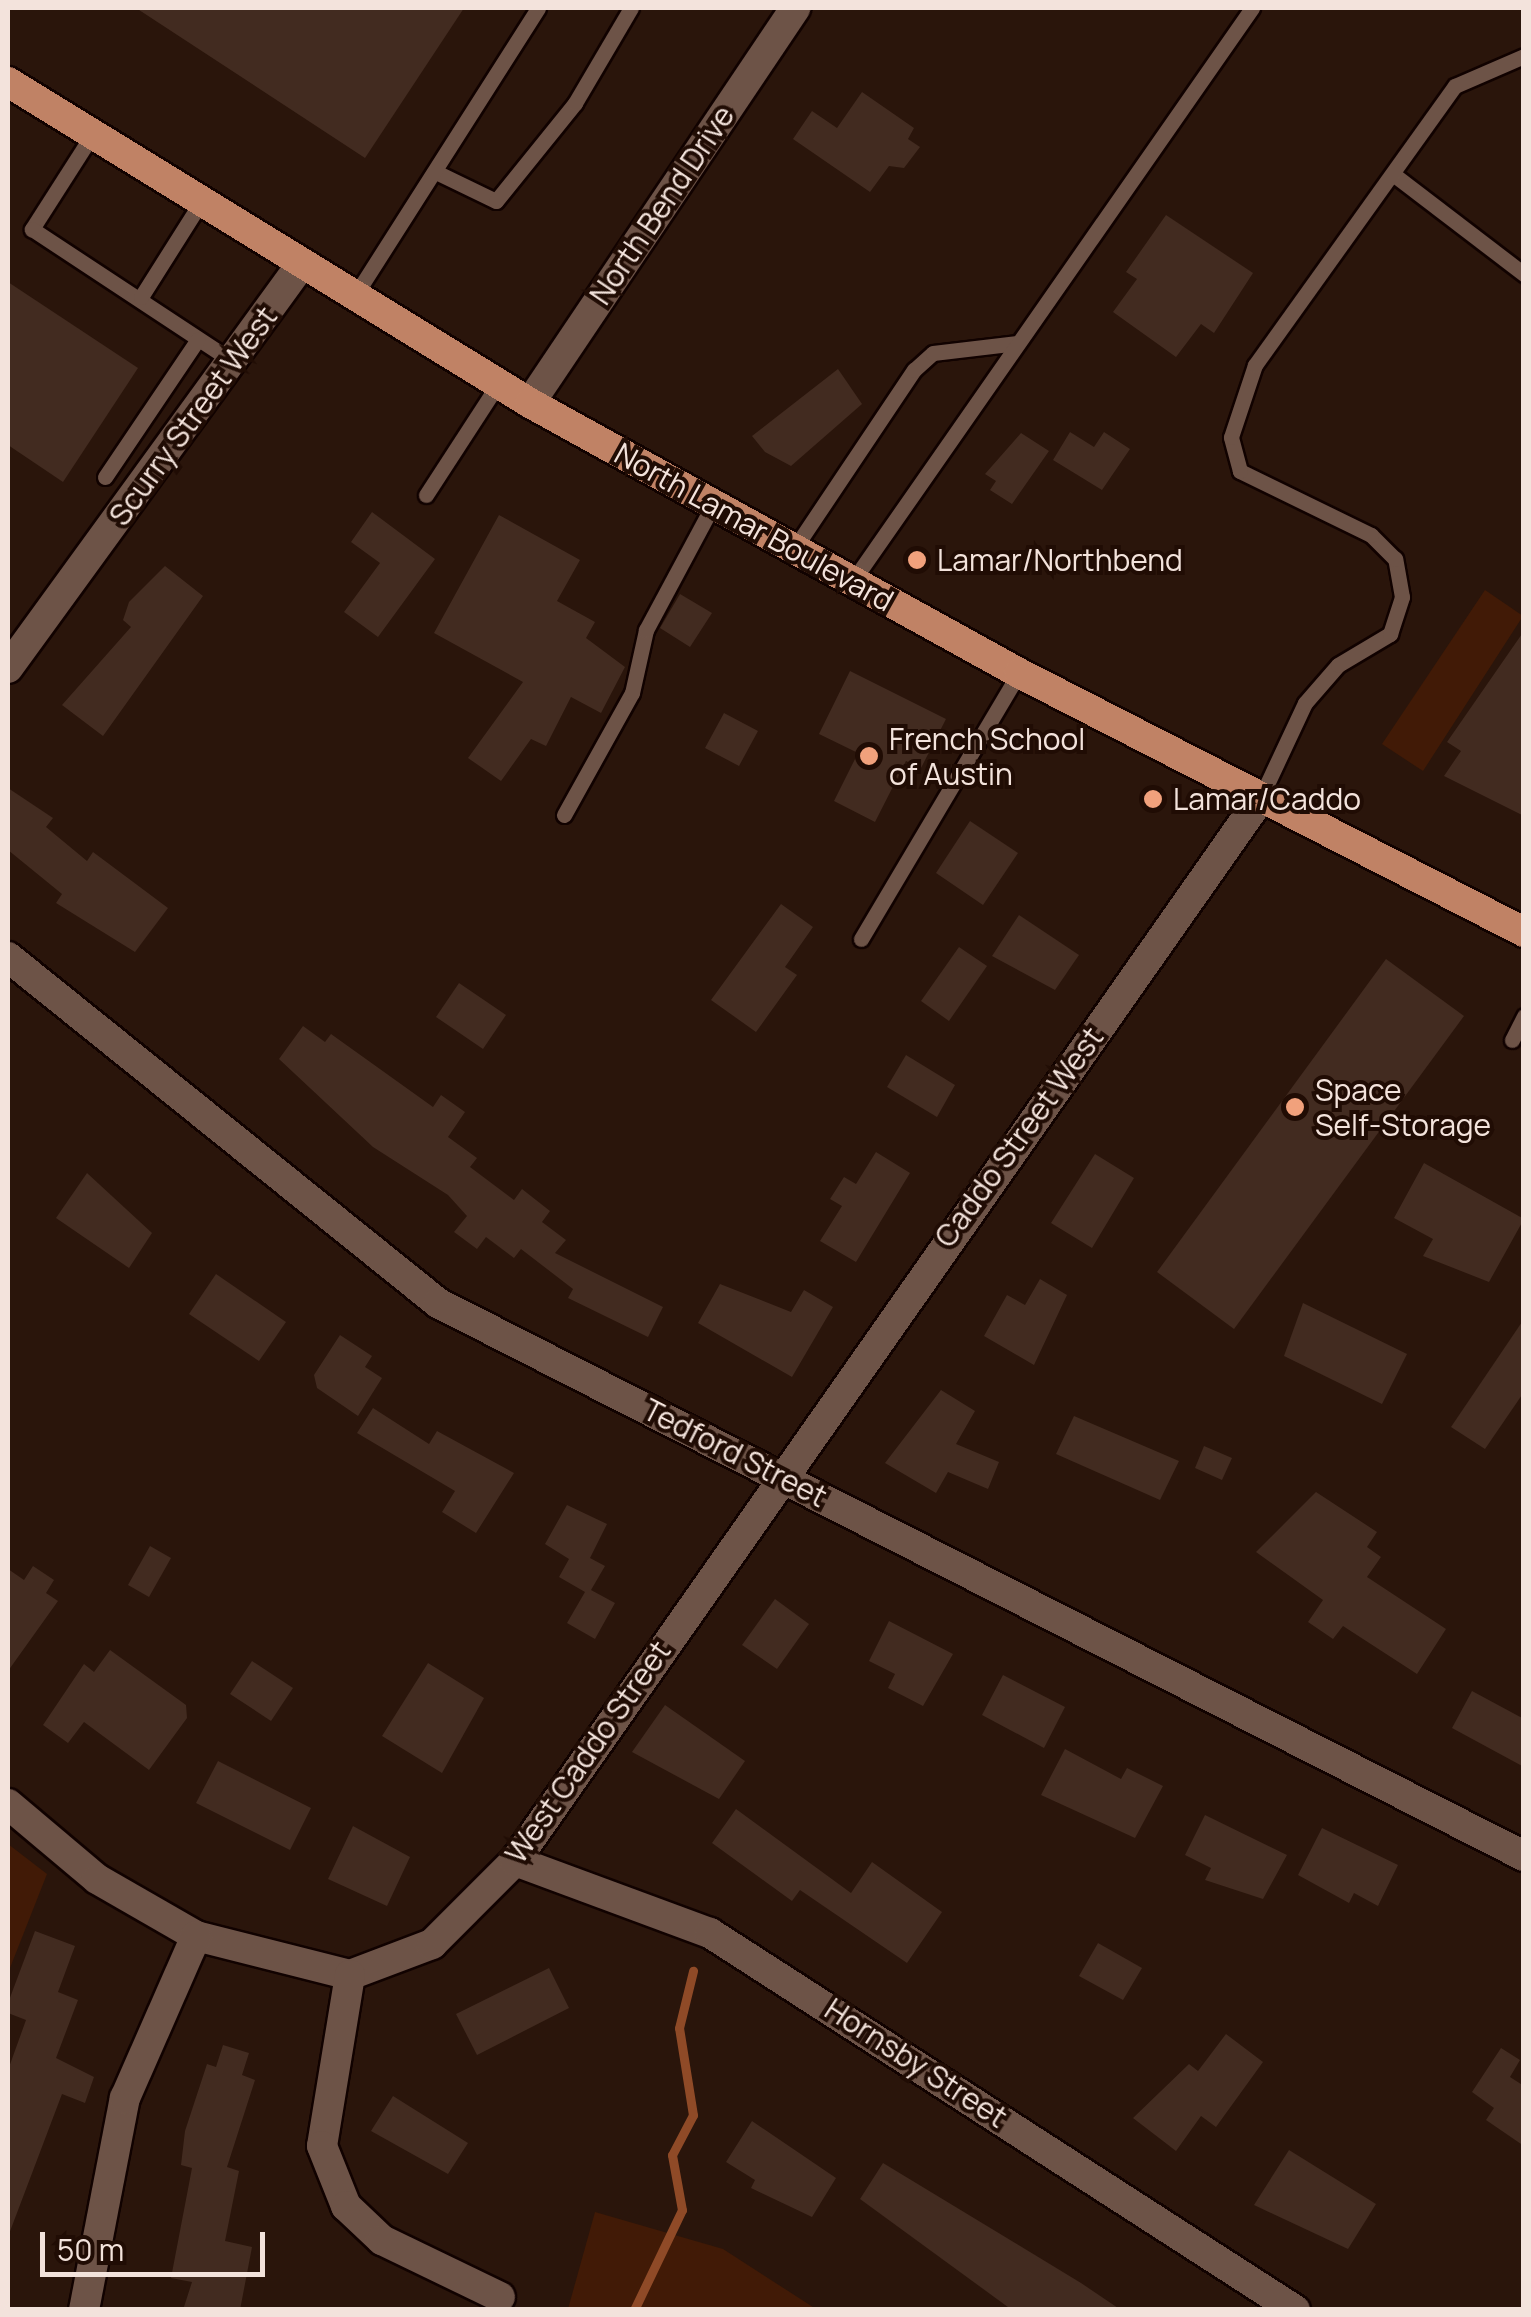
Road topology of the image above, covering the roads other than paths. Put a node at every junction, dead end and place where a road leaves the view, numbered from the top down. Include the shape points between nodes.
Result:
1 (538, 8) edge
2 (631, 8) edge
3 (795, 8) edge
4 (1252, 8) edge
5 (1524, 56) edge
6 (8, 82) edge
7 (92, 135) junction
8 (440, 174) junction
9 (1393, 174) junction
10 (201, 202) junction
11 (301, 265) junction
12 (1524, 274) edge
13 (141, 297) junction
14 (354, 297) junction
15 (198, 339) junction
16 (1017, 343) junction
17 (232, 361) junction
18 (498, 384) junction
19 (530, 403) junction
20 (105, 477) dead end
21 (426, 496) dead end
22 (713, 504) junction
23 (794, 549) junction
24 (852, 582) junction
25 (8, 668) edge
26 (1019, 673) junction
27 (1260, 799) junction
28 (564, 815) dead end
29 (1524, 932) edge
30 (861, 938) dead end
31 (8, 957) edge
32 (1524, 1016) edge
33 (1512, 1040) dead end
34 (778, 1474) junction
35 (8, 1804) edge
36 (1524, 1856) edge
37 (515, 1861) junction
38 (196, 1936) junction
39 (350, 1975) junction
40 (500, 2296) dead end
41 (84, 2310) edge
42 (1295, 2310) edge

1 - 8 lane
2 - 8 lane via 575,103 496,201
3 - 19 street, North Bend Drive
4 - 16 lane
5 - 9 lane via 1455,86
6 - 7 main road, North Lamar Boulevard
7 - 10 main road, North Lamar Boulevard
7 - 13 lane via 32,229
8 - 14 lane
9 - 12 lane
9 - 27 lane via 1255,366 1231,437 1240,472 1371,536 1395,559 1402,597 1390,634 1338,665 1305,704
10 - 11 main road, North Lamar Boulevard
10 - 13 lane
11 - 14 main road, North Lamar Boulevard
11 - 17 street, Scurry Street West
13 - 15 lane
14 - 18 main road, North Lamar Boulevard
15 - 17 lane
15 - 20 lane
16 - 23 lane via 933,353 914,370
16 - 24 lane
17 - 25 street, Scurry Street West
18 - 19 main road, North Lamar Boulevard
18 - 21 lane
19 - 22 main road, North Lamar Boulevard
22 - 23 main road, North Lamar Boulevard
22 - 28 lane via 646,630 632,694
23 - 24 main road, North Lamar Boulevard
24 - 26 main road, North Lamar Boulevard
26 - 27 main road, North Lamar Boulevard
26 - 30 lane
27 - 29 main road, North Lamar Boulevard
27 - 34 street, Caddo Street West
31 - 34 street, Tedford Street via 438,1303
32 - 33 lane
34 - 36 street, Tedford Street
34 - 37 street, West Caddo Street
35 - 38 street via 97,1880
37 - 39 street, West Caddo Street via 432,1944
37 - 42 street, Hornsby Street via 710,1933
38 - 39 street
38 - 41 street via 125,2098
39 - 40 street via 322,2146 346,2206 382,2240

